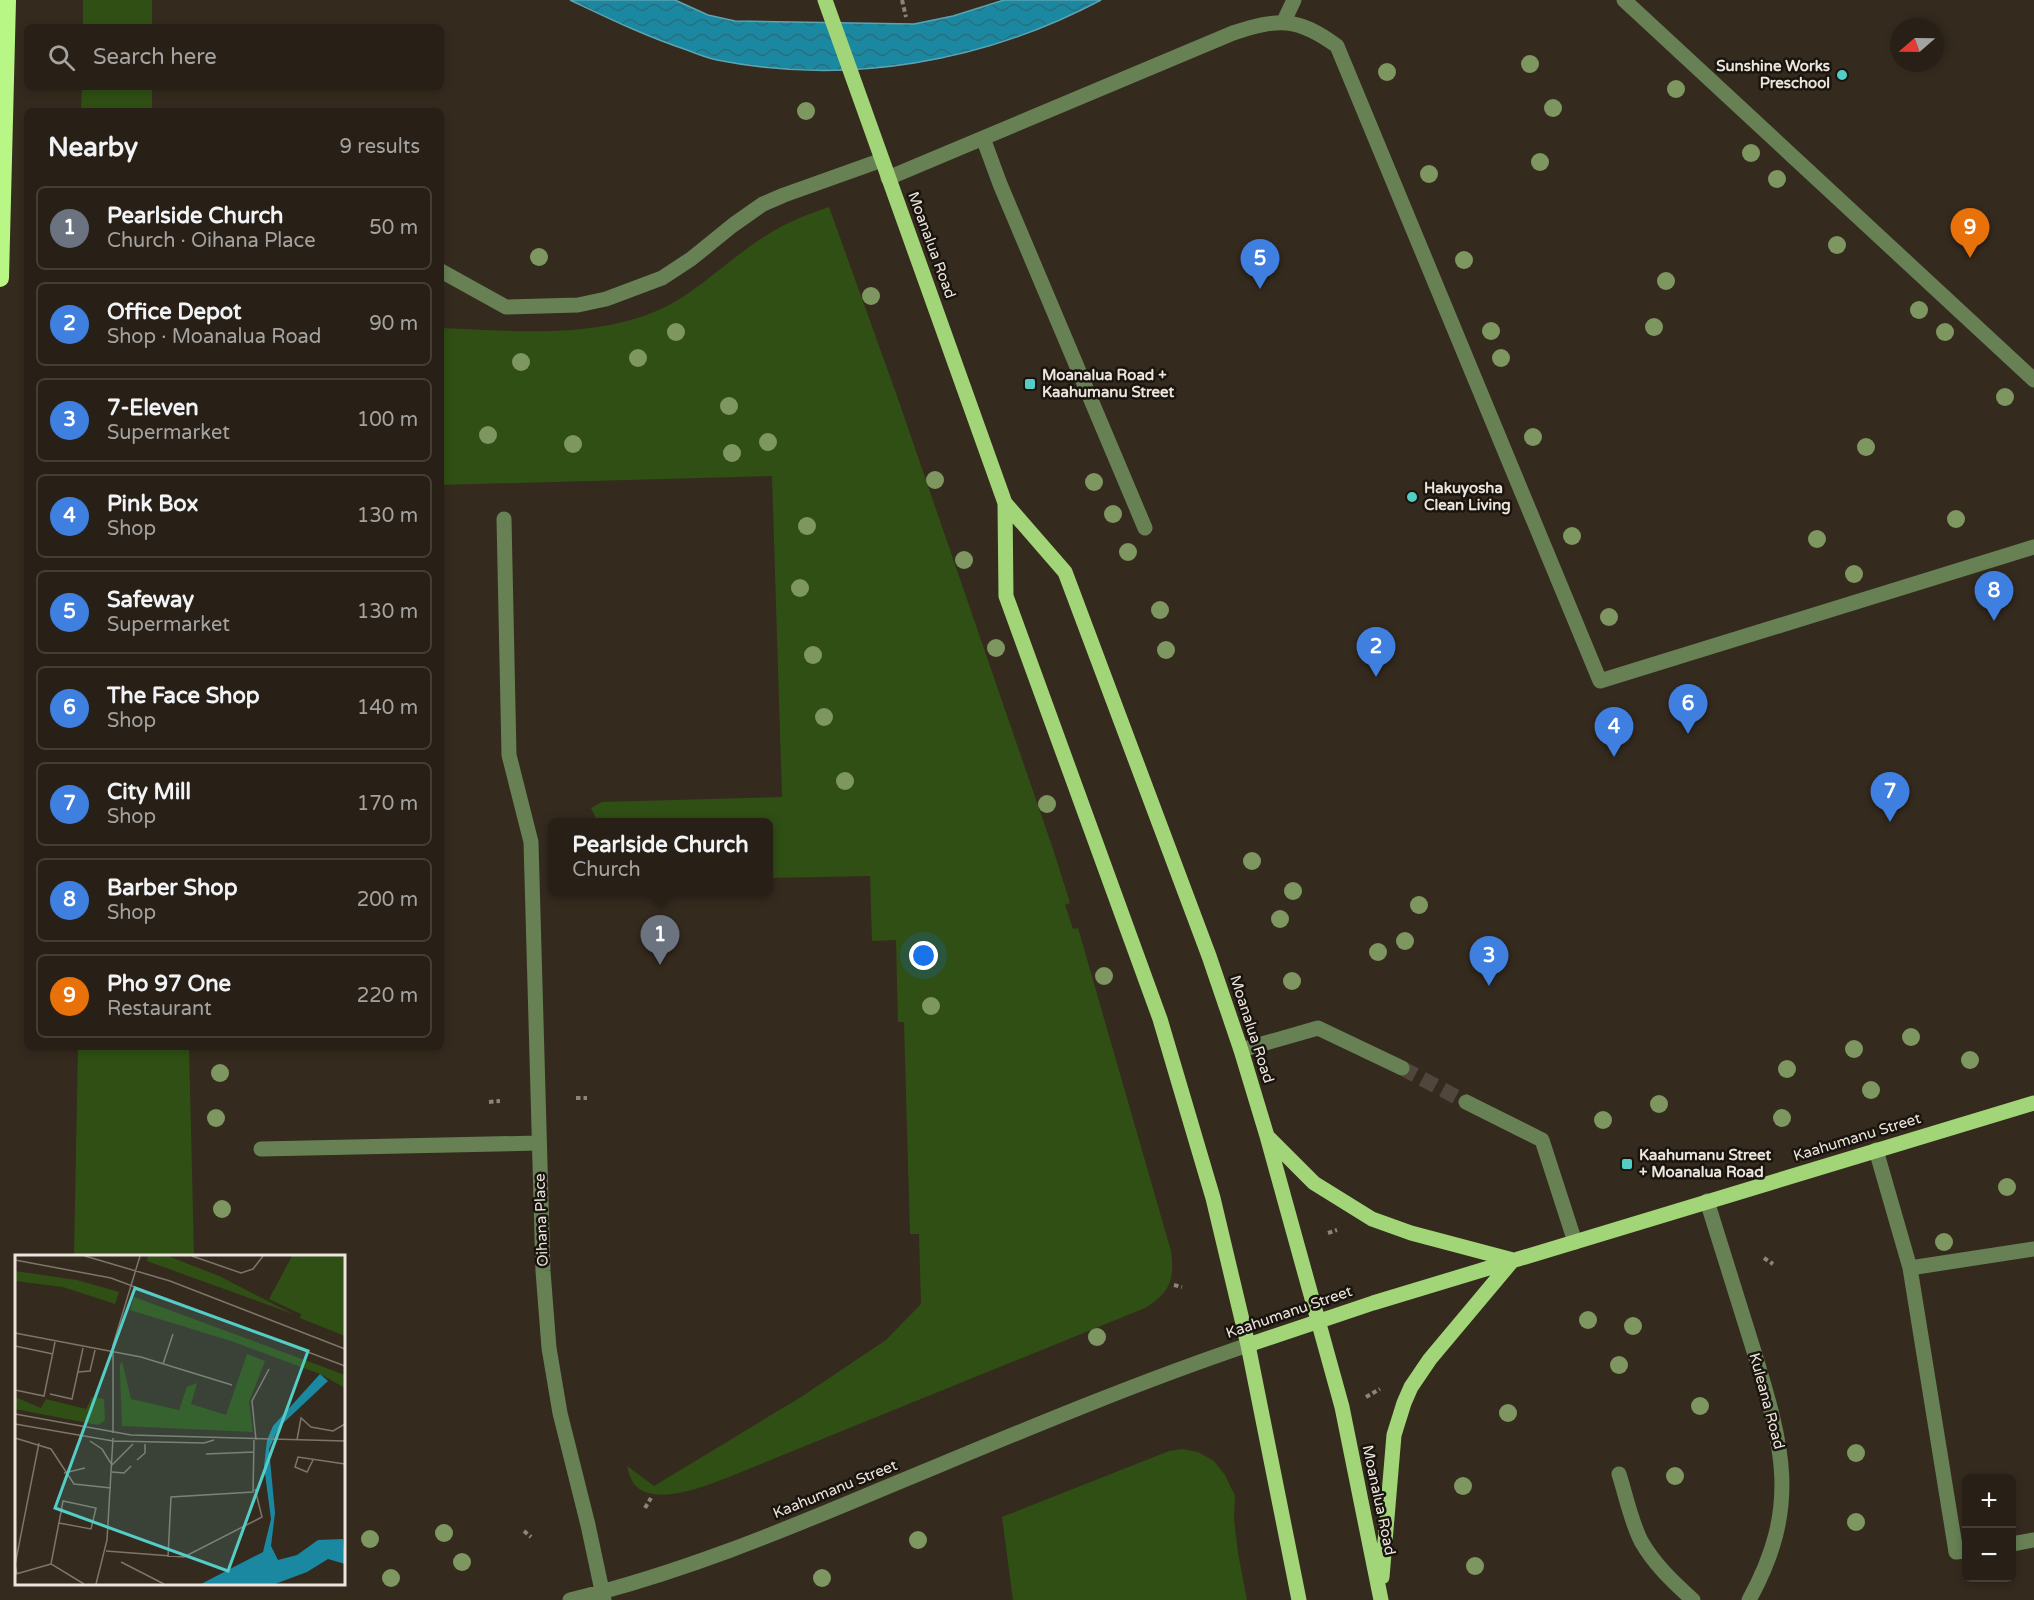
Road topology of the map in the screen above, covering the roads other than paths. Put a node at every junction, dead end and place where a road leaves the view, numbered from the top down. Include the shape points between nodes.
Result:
1 (7, 0) edge
2 (825, 0) edge
3 (1294, 0) edge
4 (1623, 0) edge
5 (1284, 21) junction
6 (983, 138) junction
7 (882, 160) junction
8 (888, 178) junction
9 (444, 273) edge
10 (0, 278) edge
11 (2034, 380) edge
12 (1005, 502) junction
13 (504, 519) dead end
14 (1145, 528) dead end
15 (2034, 547) edge
16 (1241, 1050) junction
17 (1402, 1068) tunnel mouth
18 (1466, 1102) tunnel mouth
19 (2034, 1103) edge
20 (1267, 1136) junction
21 (539, 1143) junction
22 (261, 1149) dead end
23 (1876, 1150) junction
24 (1707, 1202) junction
25 (1575, 1242) junction
26 (2034, 1249) edge
27 (1513, 1260) junction
28 (1910, 1268) junction
29 (1319, 1321) junction
30 (1248, 1345) junction
31 (1619, 1474) dead end
32 (2034, 1540) edge
33 (2016, 1543) edge
34 (1962, 1551) edge
35 (603, 1596) edge
36 (1381, 1598) edge
37 (570, 1600) edge
38 (1299, 1600) edge
39 (1693, 1600) edge
40 (1749, 1600) edge

1 - 10 highway
2 - 7 main road, Moanalua Road
3 - 5 street
4 - 11 street
5 - 6 street via 1233,33
5 - 15 street via 1316,31 1337,46 1600,681
6 - 8 street
6 - 14 street
7 - 8 main road, Moanalua Road
7 - 9 street via 763,204 662,278 606,299 579,305 506,307
8 - 12 main road, Moanalua Road
12 - 16 main road, Moanalua Road via 1065,572
12 - 30 main road, Moanalua Road via 1006,596 1160,1019 1214,1198
13 - 21 street, Oihana Place via 509,755 531,842
16 - 17 street via 1318,1028
16 - 20 main road, Moanalua Road
18 - 25 street via 1542,1140
19 - 23 main road, Kaahumanu Street
20 - 27 main road via 1314,1183 1372,1219
20 - 29 main road, Moanalua Road
21 - 22 street
21 - 35 street, Oihana Place via 543,1271 552,1376
23 - 24 main road, Kaahumanu Street
23 - 28 street
24 - 25 main road, Kaahumanu Street
24 - 40 street, Kuleana Road via 1764,1386 1782,1459 1783,1487 1775,1541
25 - 27 main road, Kaahumanu Street
26 - 28 street
27 - 29 main road, Kaahumanu Street
27 - 36 main road via 1430,1359 1404,1403 1394,1435
28 - 34 street via 1956,1552
29 - 30 main road, Kaahumanu Street
29 - 36 main road, Moanalua Road
30 - 35 street, Kaahumanu Street via 728,1551
30 - 38 main road, Moanalua Road
31 - 39 street via 1640,1539 1658,1565
32 - 33 street
35 - 37 street, Kaahumanu Street

